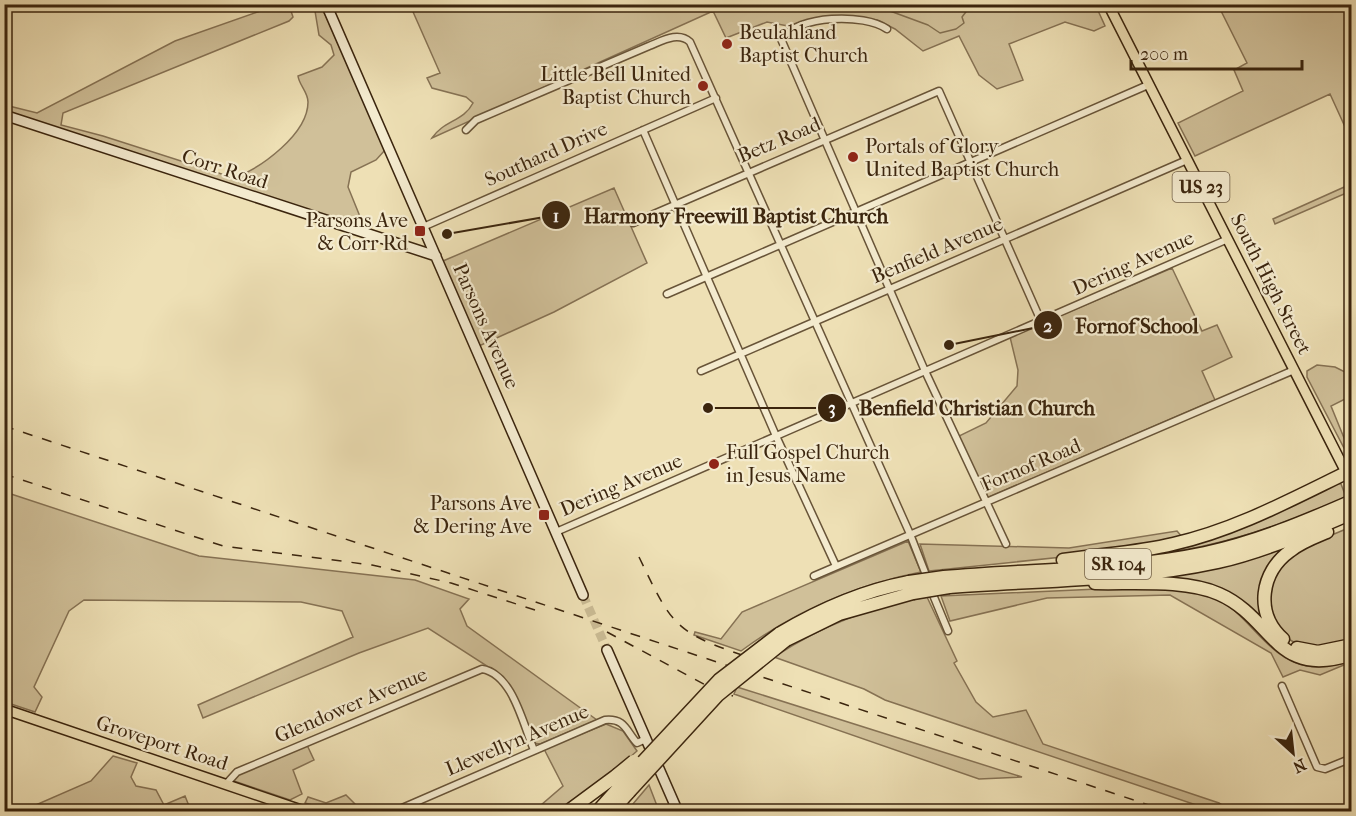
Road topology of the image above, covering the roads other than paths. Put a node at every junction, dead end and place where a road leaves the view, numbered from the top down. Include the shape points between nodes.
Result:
1 (326, 4) edge
2 (1108, 4) edge
3 (887, 28) dead end
4 (1148, 85) junction
5 (716, 98) junction
6 (4, 115) edge
7 (466, 130) dead end
8 (643, 130) junction
9 (824, 139) junction
10 (1187, 160) junction
11 (971, 161) junction
12 (750, 171) junction
13 (674, 203) junction
14 (855, 211) junction
15 (633, 223) dead end
16 (423, 227) junction
17 (1005, 239) junction
18 (1228, 239) junction
19 (781, 244) junction
20 (436, 256) junction
21 (707, 277) junction
22 (889, 289) junction
23 (667, 294) dead end
24 (814, 321) junction
25 (1041, 321) junction
26 (740, 354) junction
27 (1294, 370) junction
28 (701, 371) dead end
29 (925, 371) junction
30 (851, 403) junction
31 (776, 436) junction
32 (1350, 477) edge
33 (1352, 501) edge
34 (986, 502) junction
35 (1352, 513) edge
36 (1352, 520) edge
37 (556, 532) junction
38 (910, 534) junction
39 (1006, 544) dead end
40 (836, 566) junction
41 (1003, 572) junction
42 (814, 576) dead end
43 (1068, 579) junction
44 (947, 582) junction
45 (584, 595) tunnel mouth
46 (948, 631) dead end
47 (782, 637) junction
48 (1352, 645) edge
49 (607, 650) tunnel mouth
50 (1352, 654) edge
51 (1282, 686) dead end
52 (4, 709) edge
53 (646, 739) junction
54 (534, 750) junction
55 (1352, 758) edge
56 (227, 783) junction
57 (625, 787) junction
58 (307, 812) edge
59 (393, 812) edge
60 (567, 812) edge
61 (597, 812) edge
62 (611, 812) edge
63 (622, 812) edge
64 (678, 812) edge

1 - 16 street, Parsons Avenue
2 - 4 main road, South High Street / US 23
3 - 9 street via 866,20 826,20 797,27 781,39
4 - 10 main road, South High Street / US 23
4 - 11 street
5 - 7 street via 692,44 682,37 649,46 476,120
5 - 8 street, Southard Drive
5 - 12 street
6 - 20 street, Corr Road
8 - 13 street
8 - 16 street, Southard Drive
9 - 11 street, Betz Road via 939,91
9 - 12 street, Betz Road
9 - 14 street
10 - 17 street, Benfield Avenue
10 - 18 main road, South High Street / US 23
11 - 14 street
11 - 17 street
12 - 13 street, Betz Road
12 - 19 street
13 - 15 street, Betz Road
13 - 21 street
14 - 19 street
14 - 22 street
16 - 20 street, Parsons Avenue
17 - 22 street, Benfield Avenue
17 - 25 street
18 - 25 street, Dering Avenue
18 - 27 main road, South High Street / US 23
19 - 21 street
19 - 24 street
20 - 37 street, Parsons Avenue
21 - 23 street
21 - 26 street
22 - 24 street, Benfield Avenue
22 - 29 street
24 - 26 street, Benfield Avenue
24 - 30 street
25 - 29 street, Dering Avenue
26 - 28 street, Benfield Avenue
26 - 31 street
27 - 32 main road, South High Street / US 23
27 - 34 street, Fornof Road
29 - 30 street, Dering Avenue
29 - 34 street
30 - 31 street, Dering Avenue
30 - 38 street
31 - 37 street, Dering Avenue
31 - 40 street
32 - 41 highway via 1188,541
33 - 41 highway, SR 104 via 1257,539 1203,554
34 - 38 street, Fornof Road
34 - 39 street
35 - 43 highway, SR 104 via 1271,546 1220,561
36 - 48 highway via 1283,557 1267,578 1264,603 1273,628 1293,646 1318,652
37 - 45 street, Parsons Avenue
38 - 40 street, Fornof Road
38 - 46 street
40 - 42 street, Fornof Road
41 - 44 highway, SR 104
43 - 44 highway, SR 104
43 - 50 highway via 1091,584 1207,590 1241,608 1288,652 1322,661
44 - 47 highway, SR 104, bridge via 911,588
47 - 57 highway, SR 104, bridge
47 - 57 highway, SR 104, bridge via 719,680 664,738
49 - 53 street
51 - 55 street via 1315,763 1325,769
52 - 56 main road, Groveport Road
53 - 54 street, Llewellyn Avenue via 637,743 624,724 613,719
53 - 64 street
54 - 56 street, Glendower Avenue via 509,692 492,672 482,669 237,772
54 - 59 street, Llewellyn Avenue
56 - 58 main road, Groveport Road
57 - 60 highway
57 - 61 highway, SR 104
57 - 62 highway, SR 104
57 - 63 highway

